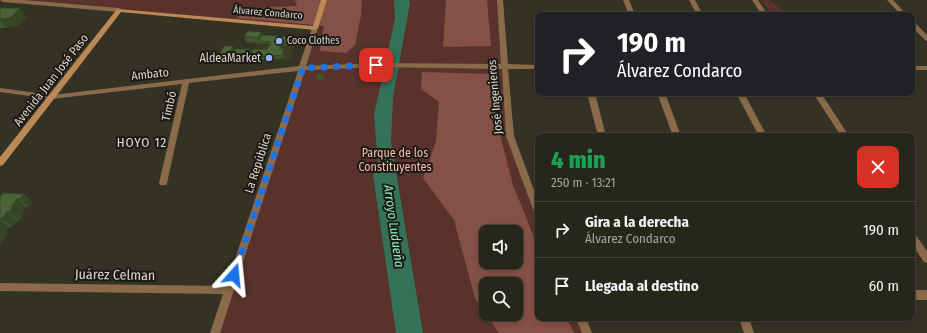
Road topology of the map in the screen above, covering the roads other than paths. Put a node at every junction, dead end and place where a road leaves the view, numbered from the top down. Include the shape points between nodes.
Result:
1 (3, 0) edge
2 (324, 0) edge
3 (500, 0) edge
4 (626, 0) edge
5 (692, 0) edge
6 (755, 0) edge
7 (890, 0) edge
8 (119, 10) junction
9 (631, 12) edge
10 (698, 12) edge
11 (763, 12) edge
12 (901, 12) edge
13 (915, 26) edge
14 (315, 28) junction
15 (927, 39) edge
16 (505, 67) junction
17 (303, 68) junction
18 (535, 68) edge
19 (915, 68) edge
20 (927, 68) edge
21 (186, 82) junction
22 (0, 90) edge
23 (592, 96) edge
24 (662, 96) edge
25 (742, 96) edge
26 (819, 96) edge
27 (52, 97) junction
28 (601, 133) edge
29 (675, 133) edge
30 (761, 133) edge
31 (843, 133) edge
32 (0, 163) edge
33 (163, 183) dead end
34 (535, 204) edge
35 (915, 241) edge
36 (927, 259) edge
37 (0, 287) edge
38 (229, 290) junction
39 (915, 295) edge
40 (927, 295) edge
41 (582, 321) edge
42 (745, 321) edge
43 (215, 333) edge
44 (587, 333) edge
45 (749, 333) edge

1 - 8 street, Álvarez Condarco
2 - 14 main road, La República
3 - 16 street, José Ingenieros
4 - 9 street
5 - 10 street
6 - 11 street
7 - 12 street
8 - 14 main road, Álvarez Condarco
8 - 27 main road, Avenida Juan José Paso
13 - 15 street
14 - 17 street, La República
16 - 17 street via 376,65
16 - 18 street
16 - 34 street, José Ingenieros via 510,136
17 - 21 street, Ambato
17 - 38 street, La República
19 - 20 street
21 - 27 street, Ambato
21 - 33 street, Timbó
22 - 27 street, Ambato
23 - 28 street
24 - 29 street
25 - 30 street
26 - 31 street
27 - 32 main road, Avenida Juan José Paso
35 - 36 street
37 - 38 street, Juárez Celman
38 - 43 street, La República
39 - 40 street
41 - 44 street
42 - 45 street

